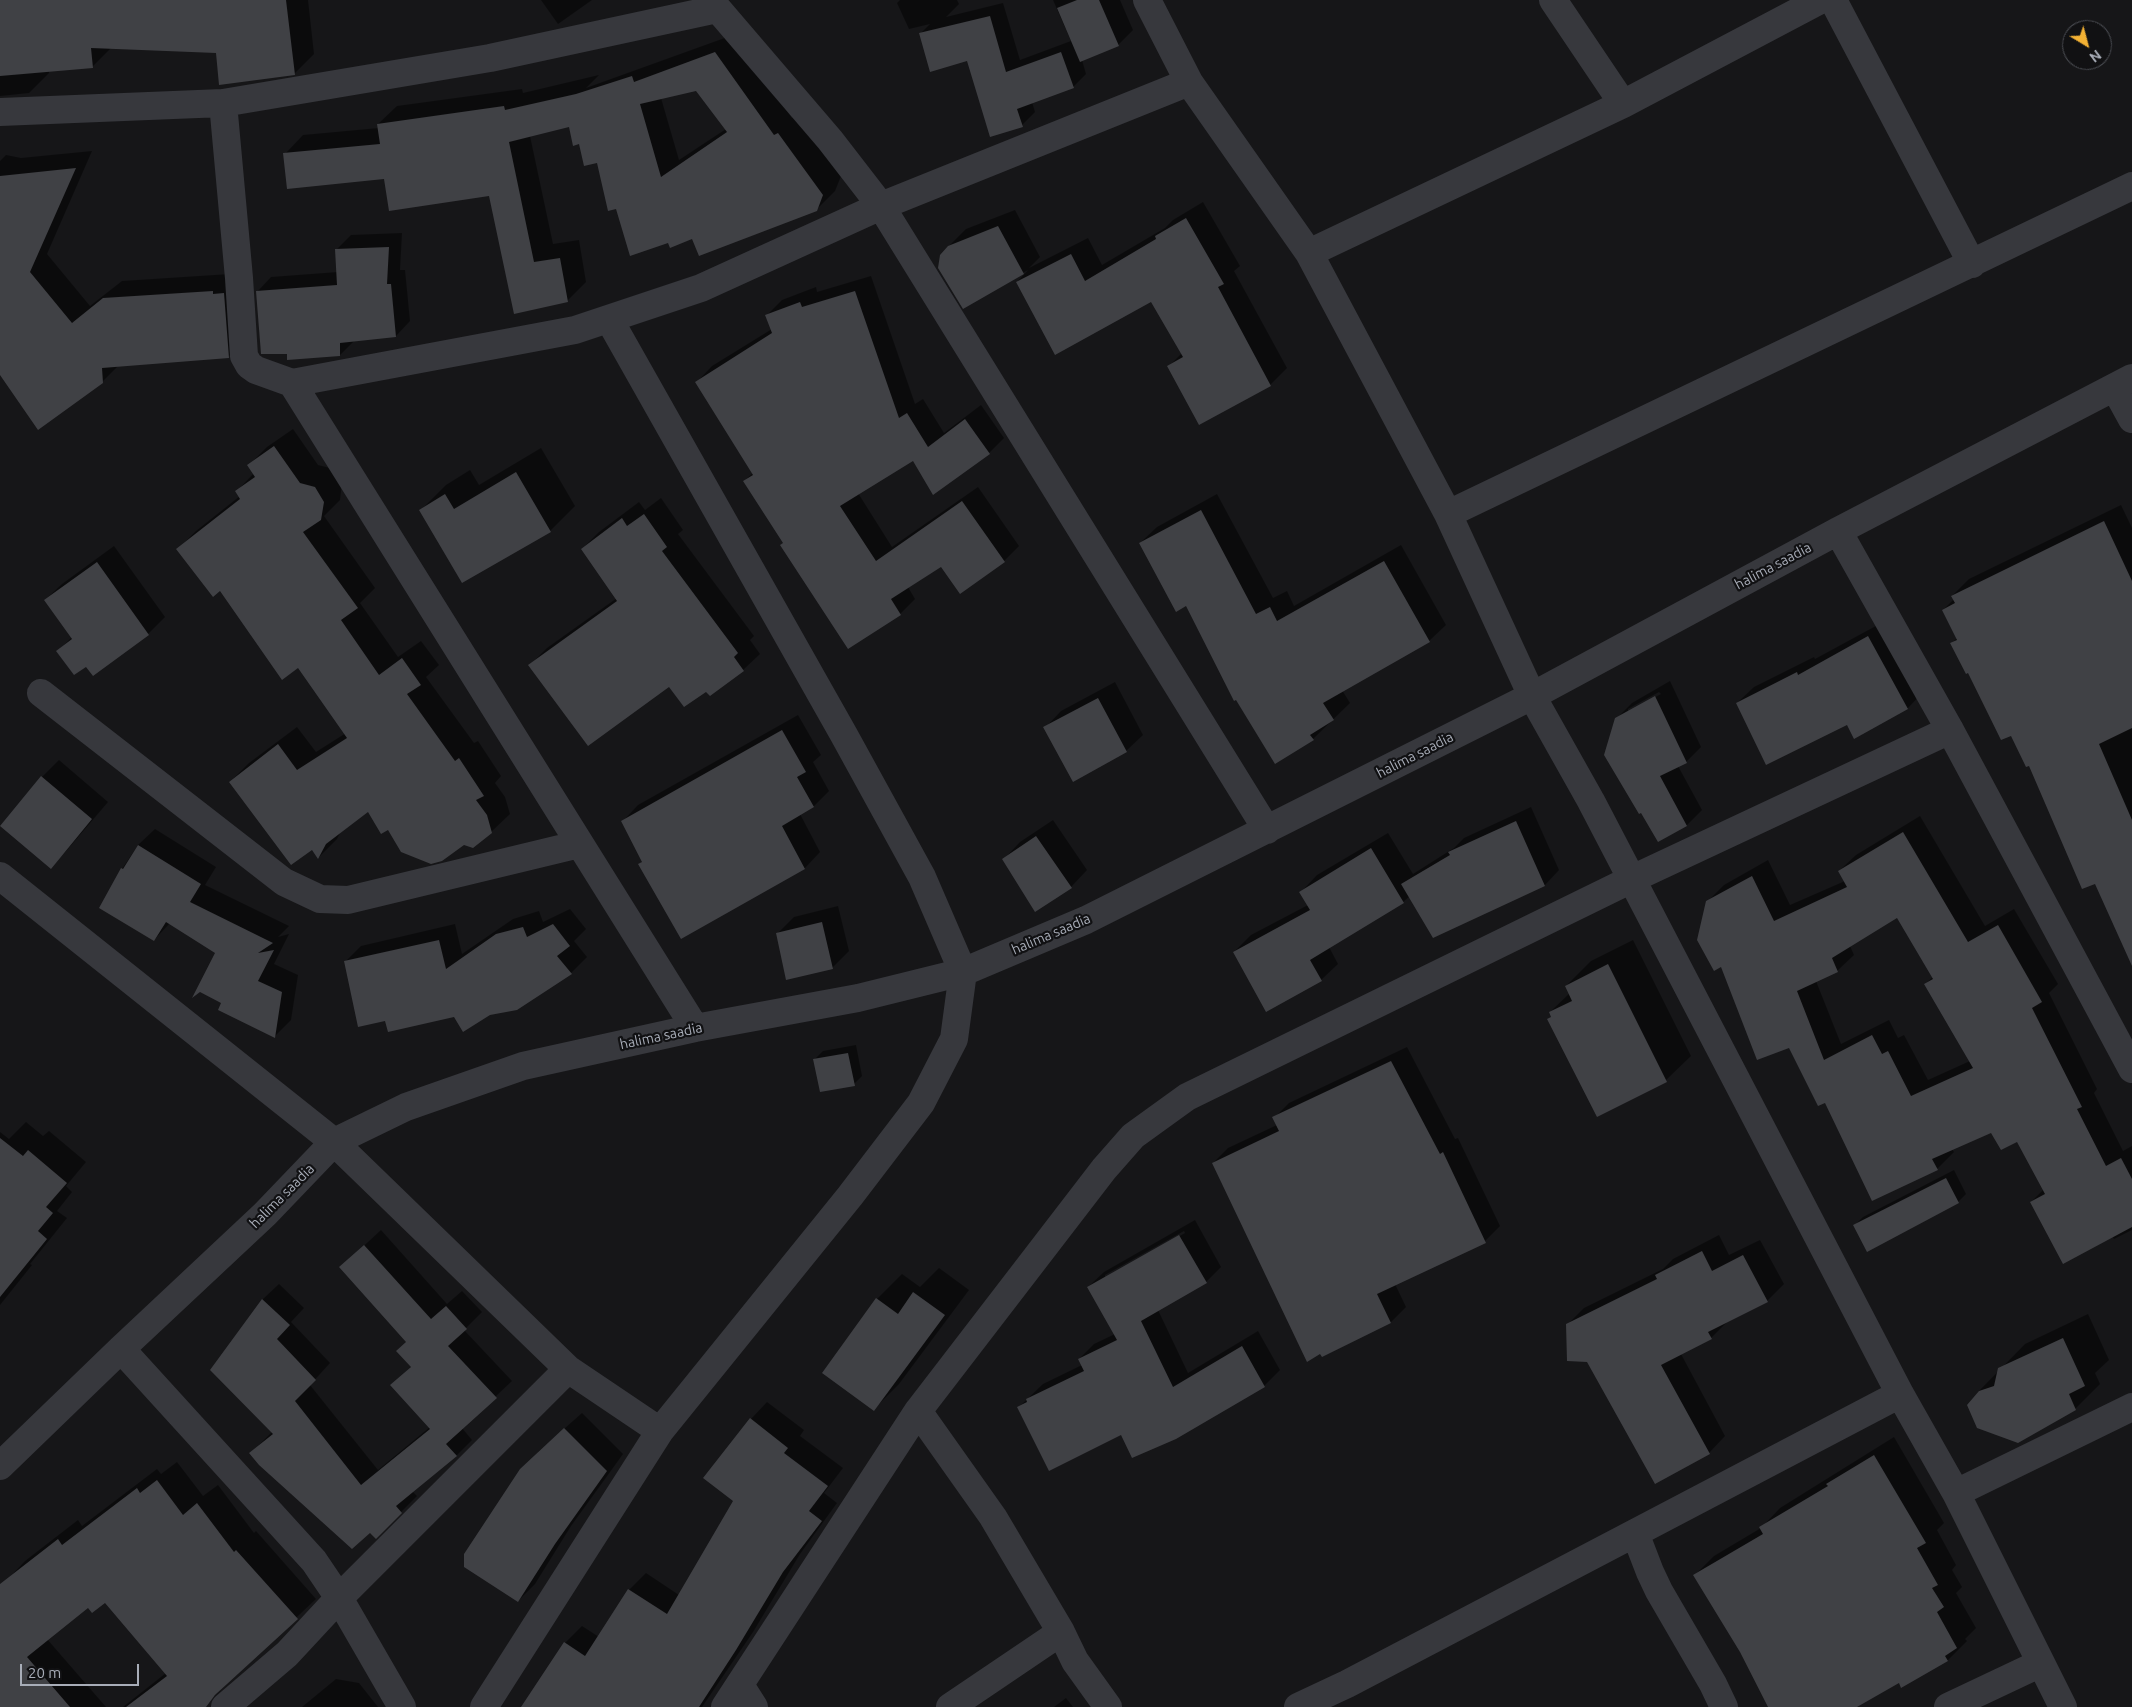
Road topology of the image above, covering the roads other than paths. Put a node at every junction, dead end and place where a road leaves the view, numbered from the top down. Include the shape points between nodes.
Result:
1 (1147, 0) edge
2 (1553, 0) edge
3 (1820, 0) edge
4 (1833, 0) edge
5 (713, 4) edge
6 (1189, 82) junction
7 (223, 104) junction
8 (1622, 104) junction
9 (0, 112) edge
10 (2132, 186) edge
11 (881, 206) junction
12 (1309, 253) junction
13 (1972, 264) junction
14 (609, 319) junction
15 (292, 383) junction
16 (2123, 383) edge
17 (2132, 419) edge
18 (1448, 514) junction
19 (1838, 531) junction
20 (41, 693) dead end
21 (1532, 696) junction
22 (1950, 730) junction
23 (1267, 830) junction
24 (580, 844) junction
25 (0, 876) edge
26 (1632, 880) junction
27 (962, 972) junction
28 (695, 1028) junction
29 (2132, 1069) edge
30 (334, 1142) junction
31 (121, 1348) junction
32 (568, 1369) junction
33 (1900, 1394) junction
34 (2132, 1407) edge
35 (918, 1410) junction
36 (660, 1431) junction
37 (0, 1466) edge
38 (1956, 1493) junction
39 (1636, 1533) junction
40 (339, 1598) junction
41 (1061, 1632) junction
42 (2041, 1663) junction
43 (740, 1685) junction
44 (225, 1707) edge
45 (402, 1707) edge
46 (484, 1707) edge
47 (724, 1707) edge
48 (754, 1707) edge
49 (950, 1707) edge
50 (1108, 1707) edge
51 (1298, 1707) edge
52 (1724, 1707) edge
53 (1948, 1707) edge
54 (2063, 1707) edge

1 - 6 street
2 - 8 street
3 - 8 street
4 - 13 street
5 - 7 street via 490,58
5 - 11 street via 830,140
6 - 11 street
6 - 12 street
7 - 9 street
7 - 15 street via 244,356 256,370
8 - 12 street
10 - 13 street
11 - 14 street via 701,288
11 - 23 street
12 - 18 street
13 - 18 street
14 - 15 street via 575,330
14 - 27 street via 922,877
15 - 24 street
16 - 17 street
16 - 19 street, halima saadia
18 - 21 street
19 - 21 street, halima saadia
19 - 22 street
20 - 24 street via 284,882 320,899 348,900
21 - 23 street, halima saadia
21 - 26 street
22 - 26 street
22 - 29 street
23 - 27 street, halima saadia via 1086,920
24 - 28 street
25 - 30 street
26 - 33 street
26 - 35 street via 1187,1097 1133,1136
27 - 28 street, halima saadia via 858,998
27 - 36 street via 954,1039 920,1103 850,1196
28 - 30 street, halima saadia via 523,1066 406,1107
30 - 31 street, halima saadia via 265,1214
30 - 32 street
31 - 37 street, halima saadia
31 - 40 street via 314,1561
32 - 36 street
32 - 40 street
33 - 38 street
33 - 39 street
34 - 38 street
35 - 41 street via 993,1517
35 - 43 street
36 - 46 street
38 - 42 street
39 - 51 street
39 - 52 street via 1656,1584
40 - 44 street via 287,1654
40 - 45 street
41 - 49 street
41 - 50 street via 1076,1661
42 - 53 street
42 - 54 street
43 - 47 street
43 - 48 street

